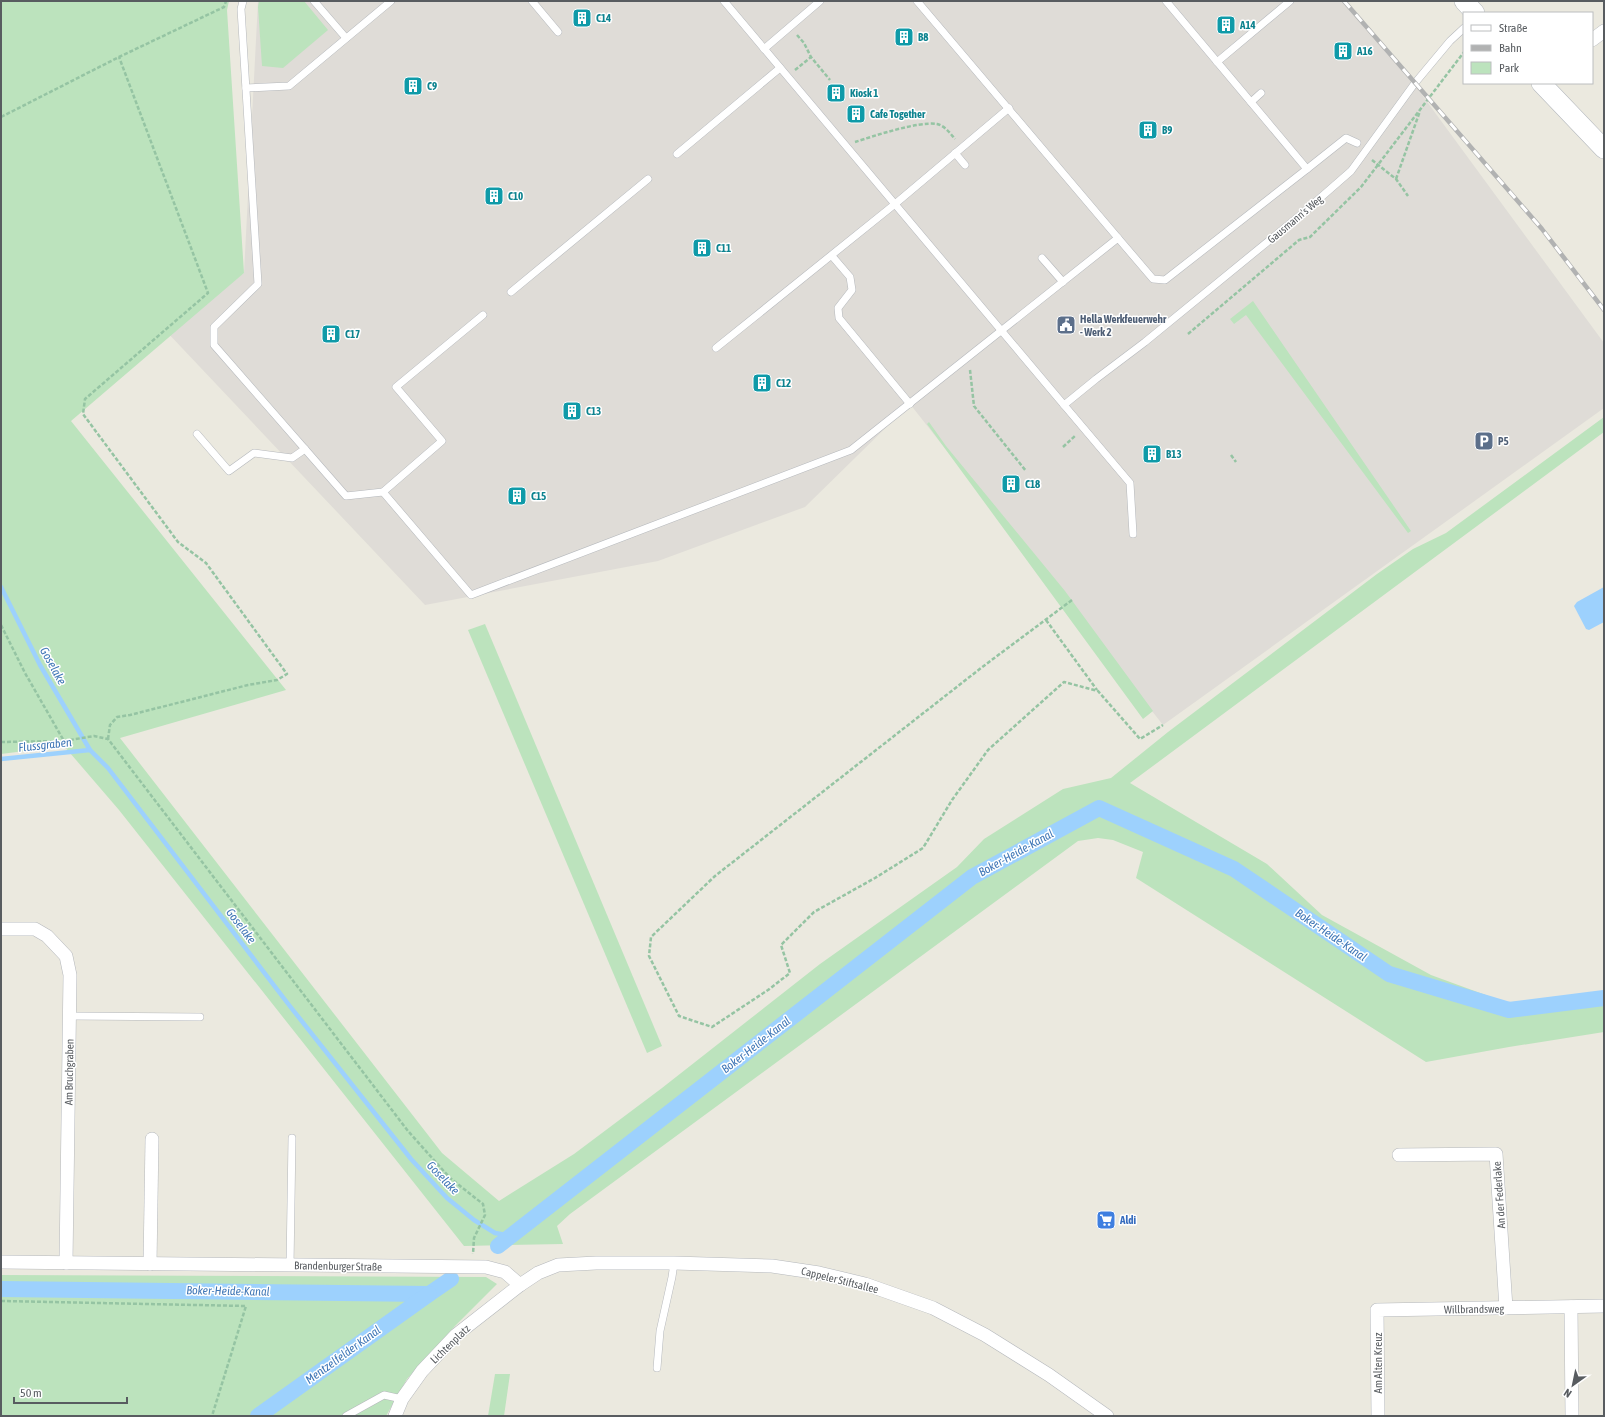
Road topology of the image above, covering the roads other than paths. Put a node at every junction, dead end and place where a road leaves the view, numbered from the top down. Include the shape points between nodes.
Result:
1 (243, 1) edge
2 (314, 1) edge
3 (391, 1) edge
4 (532, 1) edge
5 (724, 1) edge
6 (820, 1) edge
7 (917, 1) edge
8 (1166, 1) edge
9 (1290, 1) edge
10 (1464, 1) edge
11 (1474, 12) edge
12 (1463, 29) edge
13 (1604, 31) edge
14 (558, 32) dead end
15 (346, 38) junction
16 (1593, 39) edge
17 (764, 49) junction
18 (1217, 62) junction
19 (780, 68) junction
20 (1542, 84) edge
21 (246, 88) junction
22 (1261, 93) dead end
23 (1251, 102) junction
24 (1009, 108) junction
25 (1357, 143) dead end
26 (1604, 149) edge
27 (955, 153) junction
28 (677, 154) dead end
29 (965, 165) dead end
30 (1307, 169) junction
31 (648, 179) dead end
32 (895, 204) junction
33 (1118, 238) junction
34 (832, 256) junction
35 (1042, 258) dead end
36 (1063, 282) junction
37 (511, 292) dead end
38 (484, 315) dead end
39 (1003, 330) junction
40 (716, 348) dead end
41 (910, 404) junction
42 (1064, 405) junction
43 (197, 434) dead end
44 (305, 449) junction
45 (383, 492) junction
46 (1133, 534) dead end
47 (1, 929) edge
48 (69, 1016) junction
49 (200, 1017) dead end
50 (292, 1138) dead end
51 (152, 1139) dead end
52 (1399, 1155) dead end
53 (1, 1262) edge
54 (66, 1263) junction
55 (674, 1263) junction
56 (150, 1264) junction
57 (290, 1266) junction
58 (520, 1285) junction
59 (1604, 1306) edge
60 (1571, 1307) junction
61 (1506, 1308) junction
62 (1377, 1310) joint
63 (657, 1368) dead end
64 (402, 1399) junction
65 (346, 1416) edge
66 (395, 1416) edge
67 (1107, 1416) edge
68 (1378, 1416) edge
69 (1572, 1416) edge

1 - 21 lane via 241,9
2 - 15 lane
3 - 15 lane
4 - 14 lane
5 - 17 lane
6 - 17 lane
7 - 24 lane
8 - 18 lane
9 - 18 lane
10 - 11 main road
12 - 42 lane, Gausmann's Weg via 1415,83 1351,171 1145,342
13 - 16 street
15 - 21 lane via 289,86
17 - 19 lane
18 - 23 lane
19 - 28 lane
19 - 32 lane
20 - 26 main road
21 - 44 lane via 258,284 214,327 214,345
22 - 23 lane
23 - 30 lane
24 - 27 lane
24 - 33 lane
25 - 30 lane via 1346,138
27 - 29 lane
27 - 32 lane
30 - 33 lane via 1165,280 1153,279
31 - 37 lane
32 - 34 lane
32 - 39 lane
33 - 36 lane
34 - 40 lane
34 - 41 lane via 850,276 852,290 838,308 839,318
35 - 36 lane
36 - 39 lane
38 - 45 lane via 396,387 442,440
39 - 41 lane
39 - 42 lane
41 - 45 lane via 851,450 471,595
42 - 46 lane via 1130,483
43 - 44 lane via 229,471 254,453 292,458
44 - 45 lane via 346,496
47 - 48 street, Am Bruchgraben via 35,929 47,936 66,956 70,976
48 - 49 lane
48 - 54 street, Am Bruchgraben
50 - 57 lane
51 - 56 street
52 - 61 street, An der Federlake via 1496,1154
53 - 54 street, Brandenburger Straße
54 - 56 street, Brandenburger Straße
55 - 58 street, Cappeler Stiftsallee via 581,1263 558,1266 538,1273
55 - 63 lane via 660,1331
55 - 67 street, Cappeler Stiftsallee via 772,1266 819,1272 865,1284 933,1308 985,1335 1049,1375
56 - 57 street, Brandenburger Straße
57 - 58 street, Brandenburger Straße via 486,1267 505,1272
58 - 64 street, Lichtenplatz via 456,1335 422,1371
59 - 60 street, Willbrandsweg
60 - 61 street, Willbrandsweg
60 - 69 street
61 - 62 street, Willbrandsweg
62 - 68 street, Am Alten Kreuz
64 - 65 lane via 384,1395
64 - 66 street, Lichtenplatz

